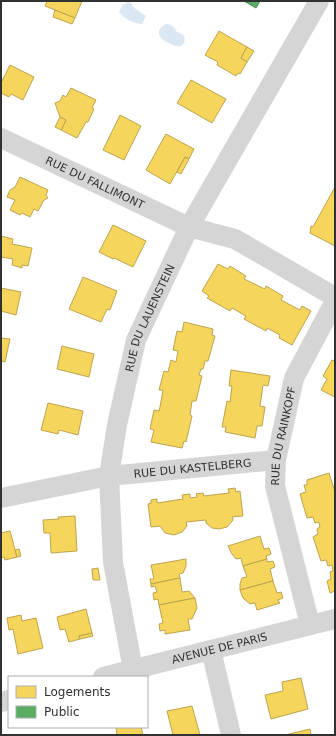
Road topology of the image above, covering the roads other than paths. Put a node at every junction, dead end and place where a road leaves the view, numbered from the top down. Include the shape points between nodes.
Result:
1 (319, 1) edge
2 (1, 138) edge
3 (189, 227) junction
4 (335, 297) edge
5 (335, 301) edge
6 (276, 460) junction
7 (109, 476) junction
8 (1, 498) edge
9 (335, 619) edge
10 (310, 625) junction
11 (211, 650) junction
12 (133, 670) junction
13 (107, 676) edge
14 (231, 735) edge

1 - 3 street, RUE DU LAUENSTEIN
2 - 3 street, RUE DU FALLIMONT
3 - 4 street via 235,239
3 - 7 street, RUE DU LAUENSTEIN via 136,340 117,425
5 - 6 street, RUE DU RAINKOPF via 294,378
6 - 7 street, RUE DU KASTELBERG
6 - 10 street, RUE DU RAINKOPF via 275,486
7 - 8 street, RUE DU KASTELBERG
7 - 12 street, RUE DU LAUENSTEIN via 113,562
9 - 10 street, AVENUE DE PARIS
10 - 11 street, AVENUE DE PARIS
11 - 12 street, AVENUE DE PARIS
11 - 14 street
12 - 13 street, AVENUE DE PARIS

